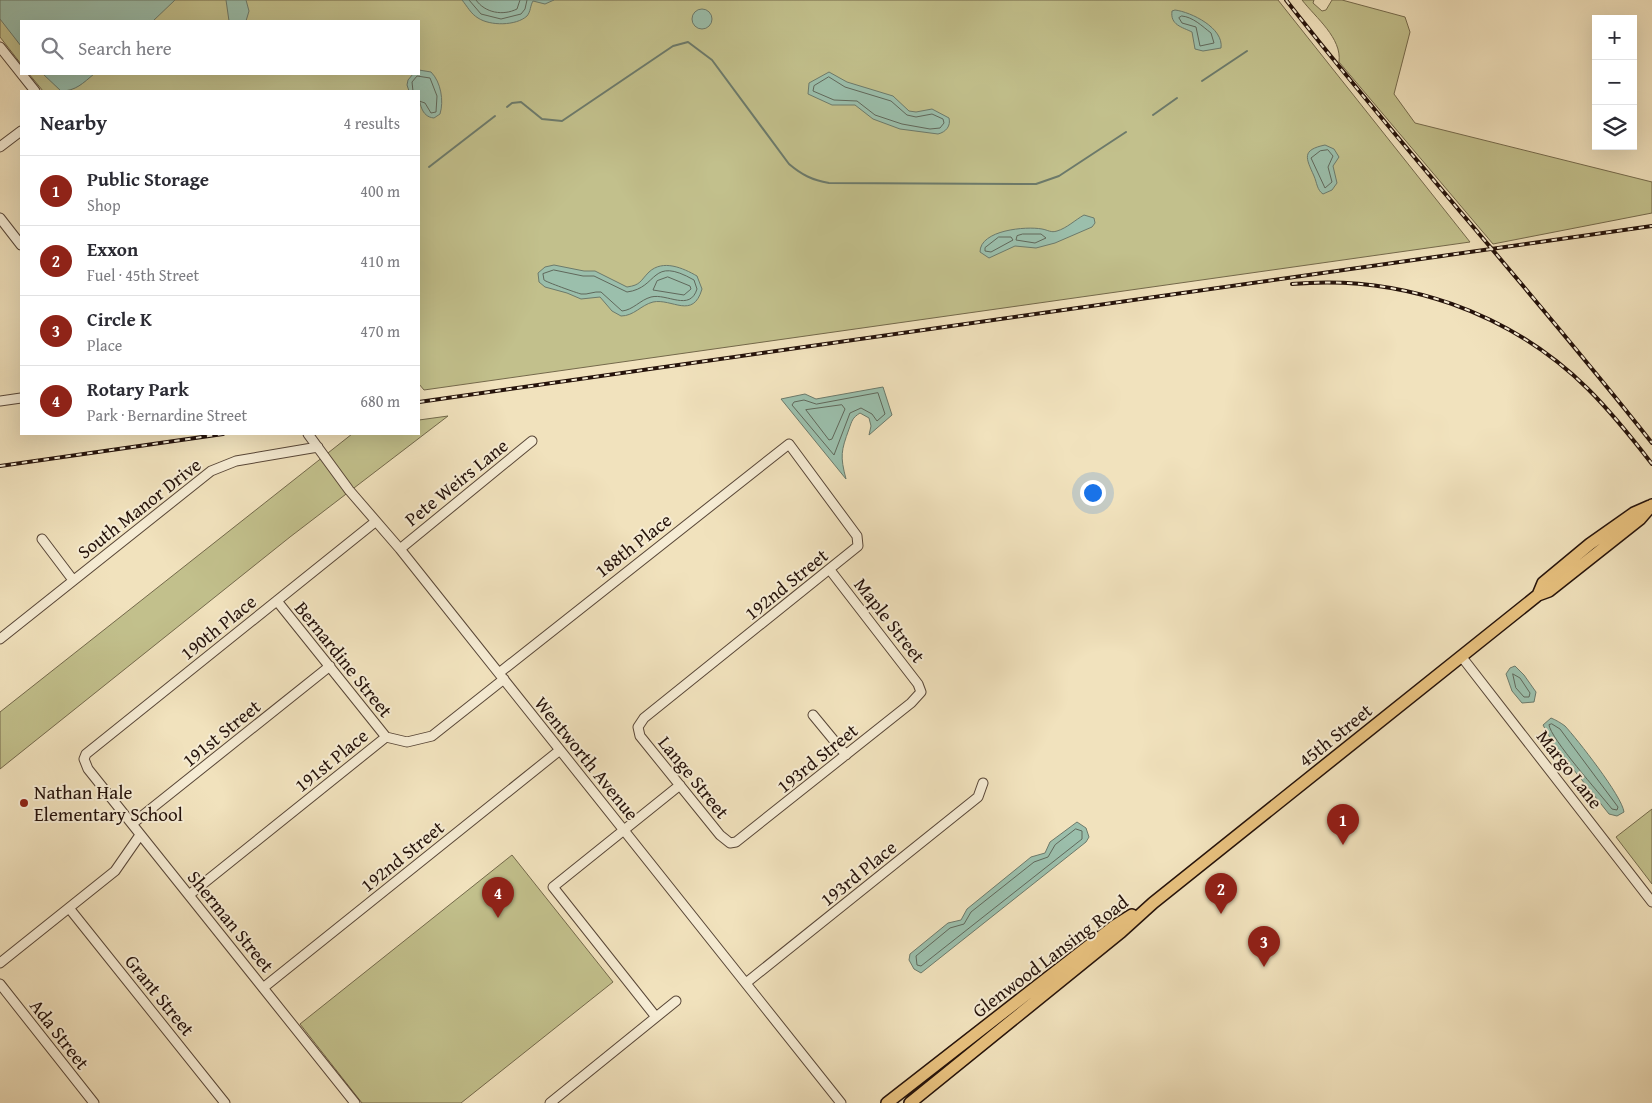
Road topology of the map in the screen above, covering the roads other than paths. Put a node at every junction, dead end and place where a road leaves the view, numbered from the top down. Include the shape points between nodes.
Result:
1 (0, 48) edge
2 (20, 73) edge
3 (22, 75) edge
4 (34, 90) edge
5 (20, 132) edge
6 (0, 148) edge
7 (0, 218) edge
8 (20, 244) edge
9 (20, 398) edge
10 (0, 401) edge
11 (309, 435) edge
12 (532, 441) dead end
13 (788, 444) joint
14 (318, 447) junction
15 (1652, 505) edge
16 (375, 522) junction
17 (42, 539) dead end
18 (400, 549) junction
19 (830, 570) junction
20 (73, 580) junction
21 (277, 601) junction
22 (0, 639) edge
23 (1461, 656) junction
24 (330, 666) junction
25 (501, 676) junction
26 (921, 692) joint
27 (813, 715) dead end
28 (638, 727) joint
29 (386, 737) junction
30 (560, 750) junction
31 (846, 756) junction
32 (84, 759) joint
33 (983, 783) dead end
34 (680, 785) junction
35 (132, 824) junction
36 (624, 830) junction
37 (140, 835) junction
38 (730, 843) joint
39 (189, 895) junction
40 (1652, 902) edge
41 (1153, 903) junction
42 (69, 908) junction
43 (0, 963) edge
44 (0, 984) edge
45 (746, 984) junction
46 (263, 988) junction
47 (676, 1001) dead end
48 (656, 1017) junction
49 (94, 1103) edge
50 (225, 1103) edge
51 (355, 1103) edge
52 (550, 1103) edge
53 (841, 1103) edge
54 (888, 1103) edge
55 (910, 1103) edge

1 - 2 street
3 - 4 street
5 - 6 street
7 - 8 street
9 - 10 street
11 - 14 street, Wentworth Avenue
12 - 18 street, Pete Weirs Lane
13 - 19 street, 192nd Street via 858,539 855,550
13 - 25 street, 188th Place
14 - 16 street, Wentworth Avenue
14 - 20 street, South Manor Drive via 236,460 211,470
15 - 23 main road, 45th Street via 1640,519 1549,591 1538,595
16 - 18 street, Wentworth Avenue
16 - 21 street, 190th Place
17 - 20 street
18 - 25 street, Wentworth Avenue
19 - 26 street, Maple Street
19 - 28 street, 192nd Street via 644,718
20 - 22 street, South Manor Drive
21 - 24 street, Bernardine Street
21 - 32 street, 190th Place via 86,754
23 - 40 street, Margo Lane
23 - 41 main road, 45th Street
24 - 29 street, Bernardine Street
24 - 35 street, 191st Street
25 - 29 street, 191st Place via 432,736 407,742
25 - 30 street, Wentworth Avenue
26 - 31 street, 193rd Street
27 - 31 street
28 - 34 street, Lange Street via 640,736
29 - 39 street, 191st Place
30 - 36 street, Wentworth Avenue
30 - 46 street, 192nd Street
31 - 38 street, 193rd Street via 742,838
32 - 35 street, Sherman Street via 86,767
33 - 45 street, 193rd Place via 978,797
34 - 36 street
34 - 38 street, Lange Street
35 - 37 street, Sherman Street
36 - 45 street, Wentworth Avenue
36 - 48 street via 552,887
37 - 39 street, Sherman Street
37 - 42 street via 115,871
39 - 46 street, Sherman Street
41 - 54 main road, Glenwood Lansing Road via 1113,927
41 - 55 main road, Glenwood Lansing Road
42 - 43 street
42 - 50 street, Grant Street
44 - 49 street, Ada Street
45 - 53 street, Wentworth Avenue
46 - 51 street, Sherman Street
47 - 48 street
48 - 52 street

